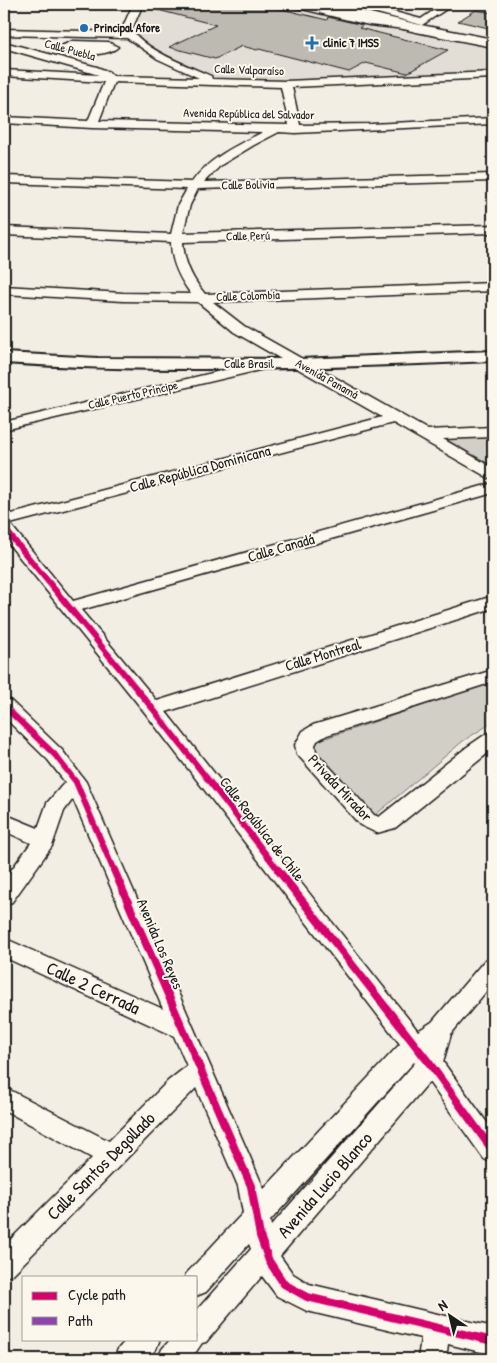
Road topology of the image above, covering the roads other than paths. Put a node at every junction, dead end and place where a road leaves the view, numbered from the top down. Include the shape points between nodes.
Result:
1 (138, 4) edge
2 (294, 4) edge
3 (317, 4) edge
4 (338, 4) edge
5 (354, 4) edge
6 (450, 4) edge
7 (370, 14) junction
8 (419, 25) junction
9 (4, 32) edge
10 (129, 35) junction
11 (493, 36) edge
12 (493, 43) edge
13 (4, 45) edge
14 (4, 73) edge
15 (493, 75) edge
16 (110, 79) junction
17 (216, 82) junction
18 (286, 84) junction
19 (377, 113) dead end
20 (4, 120) edge
21 (493, 122) edge
22 (92, 125) junction
23 (383, 127) junction
24 (275, 130) junction
25 (295, 130) junction
26 (493, 178) edge
27 (4, 179) edge
28 (195, 186) junction
29 (493, 229) edge
30 (4, 231) edge
31 (176, 238) junction
32 (493, 287) edge
33 (4, 290) edge
34 (202, 298) junction
35 (493, 356) edge
36 (4, 358) edge
37 (263, 364) junction
38 (300, 364) junction
39 (396, 418) junction
40 (4, 426) edge
41 (493, 432) edge
42 (426, 435) junction
43 (493, 474) edge
44 (493, 488) edge
45 (4, 521) edge
46 (4, 528) edge
47 (493, 602) edge
48 (68, 608) junction
49 (493, 676) edge
50 (4, 706) edge
51 (152, 709) junction
52 (493, 739) edge
53 (76, 782) junction
54 (4, 822) edge
55 (45, 840) junction
56 (4, 896) edge
57 (4, 947) edge
58 (493, 967) edge
59 (183, 1029) junction
60 (440, 1029) joint
61 (422, 1054) junction
62 (200, 1070) junction
63 (4, 1098) edge
64 (493, 1150) edge
65 (112, 1155) junction
66 (256, 1215) junction
67 (266, 1254) junction
68 (7, 1256) edge
69 (198, 1281) edge
70 (437, 1327) junction
71 (198, 1330) edge
72 (145, 1340) edge
73 (493, 1341) edge
74 (128, 1359) edge
75 (432, 1359) edge

1 - 10 street via 127,28
2 - 8 street via 369,22
3 - 7 highway
4 - 7 highway
5 - 8 street
6 - 8 street
7 - 8 highway
8 - 11 highway
8 - 12 highway
9 - 10 street via 99,39
10 - 17 street via 161,57
13 - 16 street, Calle Puebla via 93,69
14 - 16 street, Calle Valparaíso
15 - 18 street, Calle Valparaíso
16 - 17 street, Calle Valparaíso
16 - 22 street, Calle Puebla
17 - 18 street, Calle Valparaíso
18 - 25 street
19 - 23 street
20 - 22 street, Avenida República del Salvador
21 - 23 street, Avenida República del Salvador
22 - 24 street, Avenida República del Salvador
23 - 25 street, Avenida República del Salvador
24 - 25 street, Avenida República del Salvador
24 - 28 street, Avenida Panamá via 226,156
26 - 28 street, Calle Bolivia
27 - 28 street, Calle Bolivia
28 - 31 street, Avenida Panamá via 179,216
29 - 31 street, Calle Perú
30 - 31 street, Calle Perú
31 - 34 street, Avenida Panamá via 185,276
32 - 34 street, Calle Colombia
33 - 34 street, Calle Colombia
34 - 38 street, Avenida Panamá via 239,329
35 - 38 main road, Calle Brasil
36 - 37 main road, Calle Brasil via 98,363
37 - 38 main road, Calle Brasil
37 - 40 street, Calle Puerto Príncipe
38 - 39 street, Avenida Panamá
39 - 42 street, Avenida Panamá
39 - 45 street, Calle República Dominicana
41 - 42 street
42 - 43 street, Avenida Panamá
44 - 48 street, Calle Canadá
46 - 48 street, Calle República de Chile
47 - 51 street, Calle Montreal
48 - 51 street, Calle República de Chile
49 - 52 street, Privada Mirador via 320,730 310,736 305,745 307,754 367,820 377,825 388,822
50 - 53 street, Avenida Los Reyes via 55,755
51 - 61 street, Calle República de Chile
53 - 55 street via 54,808
53 - 59 street, Avenida Los Reyes
54 - 55 street
55 - 56 street
57 - 59 street, Calle 2 Cerrada
58 - 60 street, Avenida Lucio Blanco
59 - 62 street, Avenida Los Reyes
60 - 61 street, Avenida Lucio Blanco
61 - 64 street, Calle República de Chile
61 - 66 street, Avenida Lucio Blanco
61 - 67 street, Avenida Lucio Blanco
62 - 65 street, Calle Santos Degollado
62 - 66 street, Avenida Los Reyes via 250,1186
63 - 65 street
65 - 68 street, Calle Santos Degollado
66 - 67 street
66 - 69 street, Avenida Lucio Blanco
67 - 70 street via 280,1280 307,1297
67 - 71 street, Avenida Lucio Blanco
70 - 73 street
70 - 75 street
72 - 74 street

